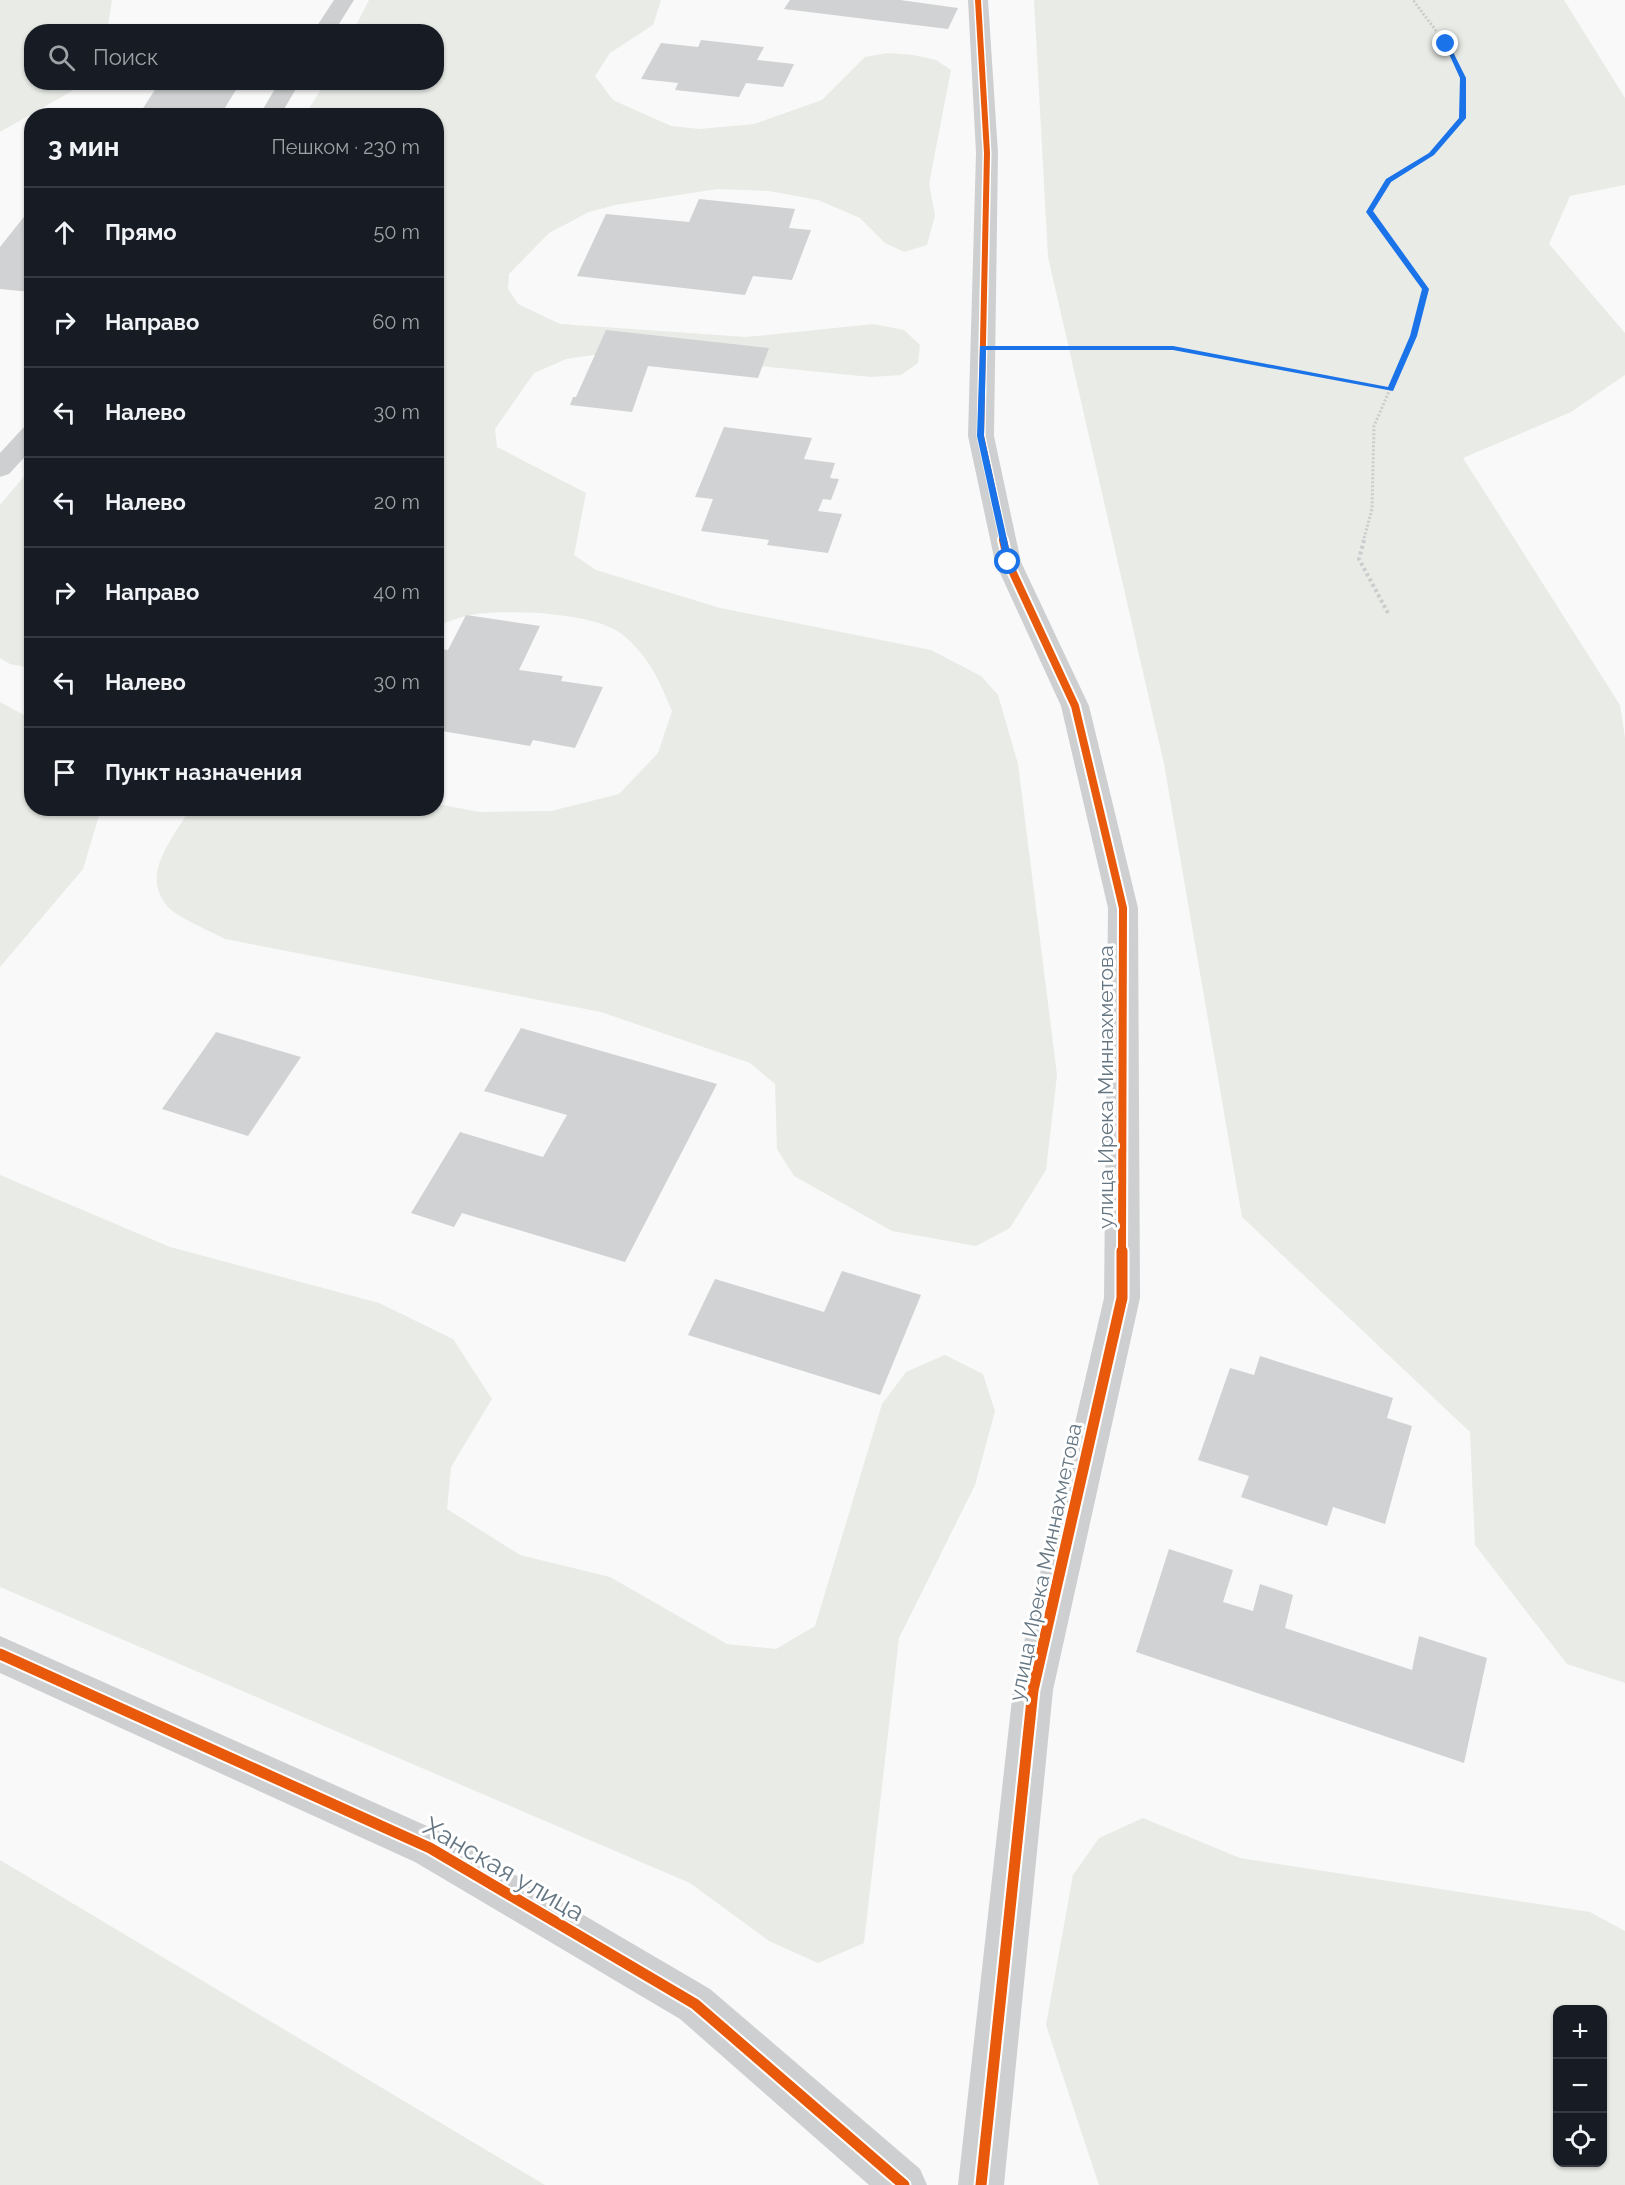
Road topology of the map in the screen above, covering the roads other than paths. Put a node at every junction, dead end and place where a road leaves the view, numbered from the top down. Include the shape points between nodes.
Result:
1 (344, 0) edge
2 (978, 0) edge
3 (328, 24) edge
4 (285, 90) edge
5 (274, 108) edge
6 (24, 442) edge
7 (0, 469) edge
8 (0, 1654) edge
9 (904, 2185) edge
10 (981, 2185) edge

1 - 3 street
2 - 10 street, улица Ирека Миннахметова via 987,153 981,436 1008,562 1075,706 1123,908 1122,1298 1033,1690
4 - 5 street
6 - 7 street
8 - 9 street, Ханская улица via 430,1848 695,2004

